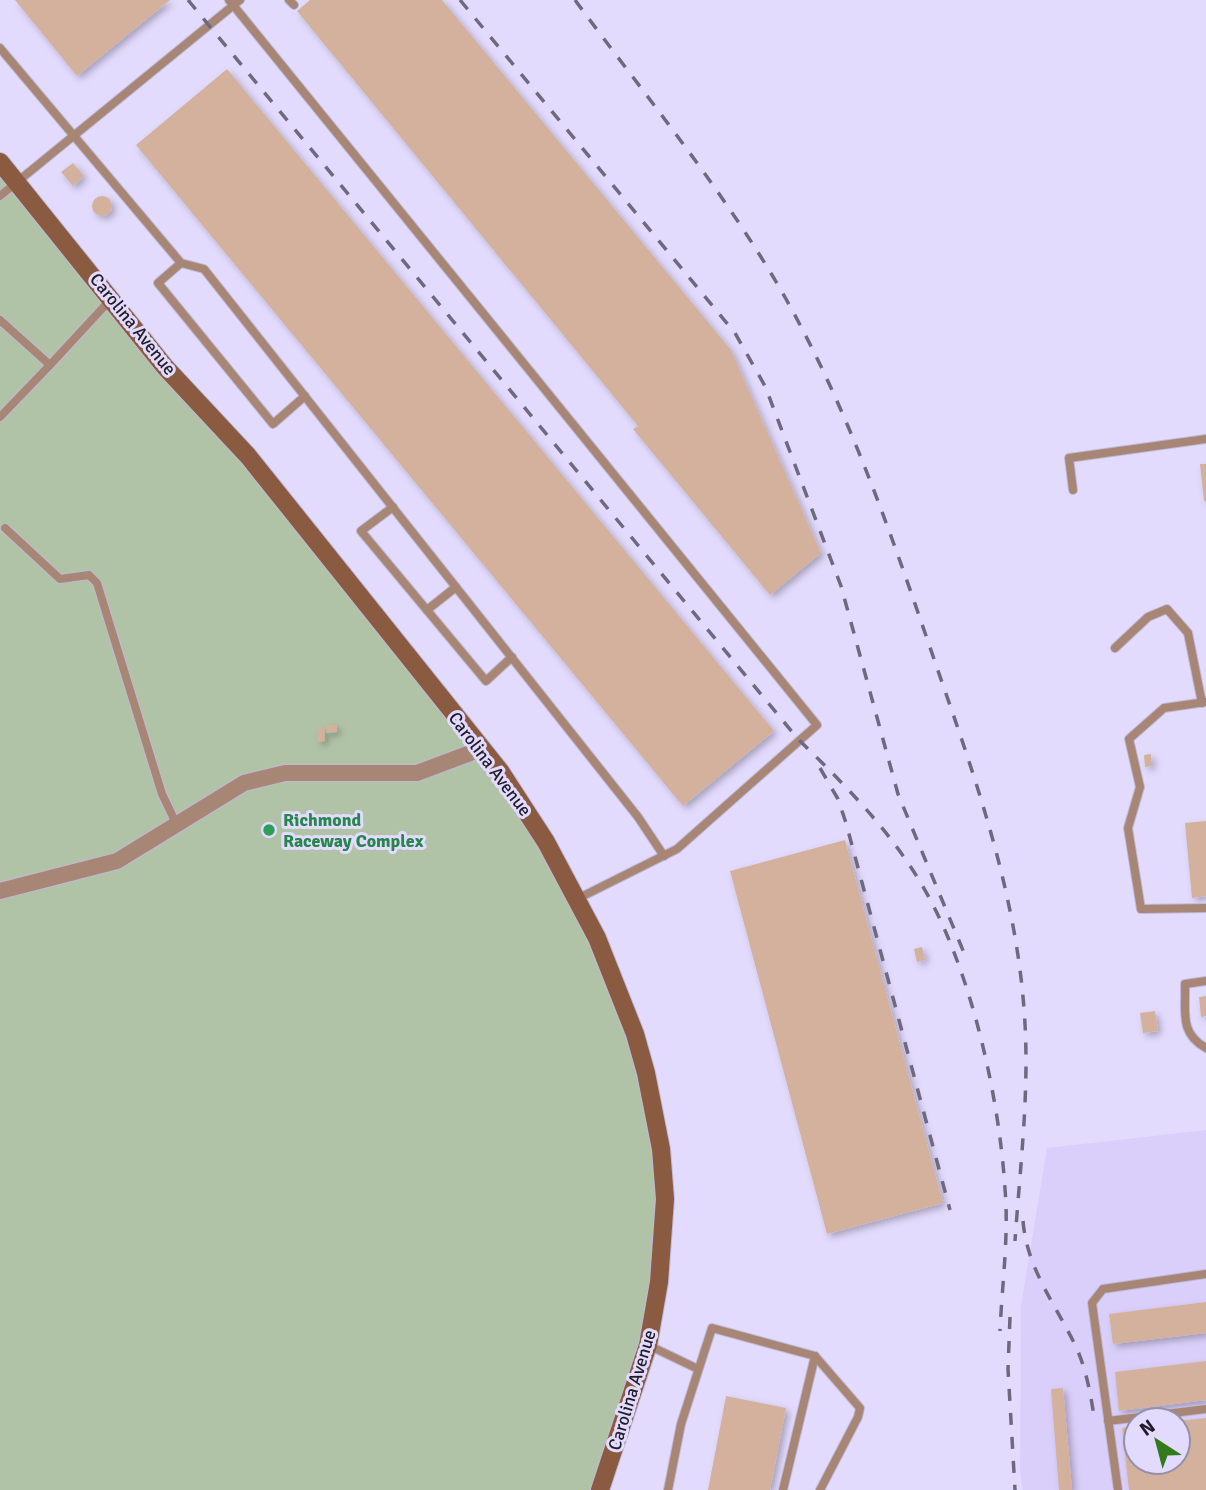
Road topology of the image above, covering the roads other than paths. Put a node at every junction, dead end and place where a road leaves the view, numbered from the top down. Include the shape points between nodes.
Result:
1 (234, 2) edge
2 (0, 48) edge
3 (73, 136) junction
4 (0, 162) edge
5 (17, 183) junction
6 (0, 196) edge
7 (181, 264) junction
8 (112, 298) junction
9 (0, 320) edge
10 (50, 365) junction
11 (305, 396) junction
12 (0, 417) edge
13 (1206, 439) edge
14 (1073, 490) dead end
15 (393, 507) junction
16 (5, 528) dead end
17 (456, 587) junction
18 (427, 610) junction
19 (1115, 648) dead end
20 (512, 657) junction
21 (1204, 703) edge
22 (481, 749) junction
23 (176, 823) junction
24 (664, 856) junction
25 (0, 891) edge
26 (577, 899) junction
27 (1206, 908) edge
28 (1206, 981) edge
29 (1206, 1048) edge
30 (1206, 1274) edge
31 (648, 1345) junction
32 (815, 1356) junction
33 (698, 1369) junction
34 (1206, 1409) edge
35 (1108, 1421) junction
36 (600, 1490) edge
37 (668, 1490) edge
38 (783, 1490) edge
39 (820, 1490) edge
40 (1118, 1490) edge

1 - 3 lane
1 - 24 lane via 817,725
2 - 3 lane
3 - 5 lane
3 - 7 lane
4 - 5 street, Carolina Avenue
5 - 6 lane
5 - 8 street, Carolina Avenue
7 - 11 lane via 204,269
7 - 11 lane via 158,283 273,424
8 - 10 lane
8 - 22 street, Carolina Avenue via 165,367 264,476
9 - 10 lane
10 - 12 lane
11 - 15 lane
13 - 14 lane via 1069,458
15 - 17 lane
15 - 18 lane via 361,531
16 - 23 lane via 60,579 89,575 97,583 162,794
17 - 18 lane
17 - 20 lane
18 - 20 lane via 486,681
19 - 21 lane via 1148,617 1167,609 1188,633
20 - 24 lane
21 - 27 lane via 1164,708 1129,739 1140,787 1128,828 1141,909
22 - 23 street via 417,773 285,773 244,783
22 - 26 street, Carolina Avenue via 515,792
23 - 25 street via 117,861
24 - 26 lane
26 - 31 street, Carolina Avenue via 635,1034 661,1149 665,1191 661,1260
28 - 29 lane via 1185,984 1187,1030 1193,1041
30 - 35 lane via 1103,1289 1093,1303
31 - 33 lane
31 - 36 street, Carolina Avenue
32 - 33 lane via 712,1328
32 - 38 lane
32 - 39 lane via 859,1408
33 - 37 lane
34 - 35 lane
35 - 40 lane

